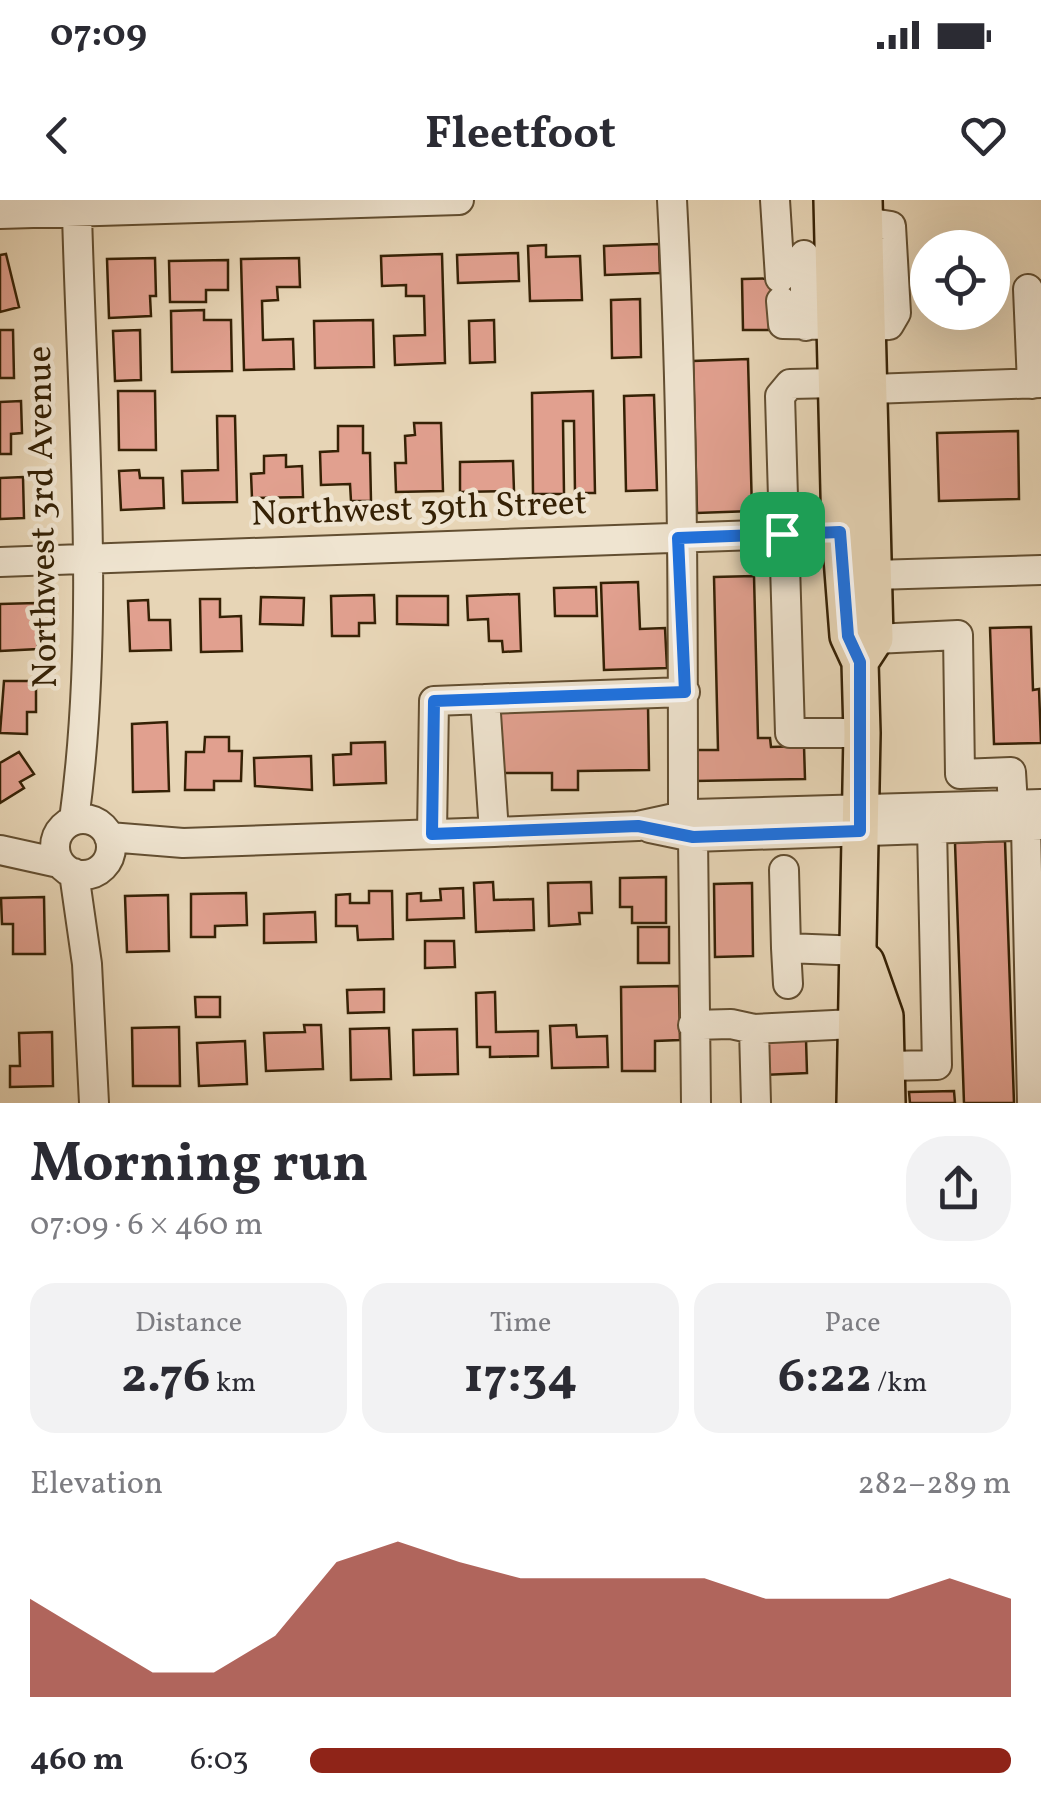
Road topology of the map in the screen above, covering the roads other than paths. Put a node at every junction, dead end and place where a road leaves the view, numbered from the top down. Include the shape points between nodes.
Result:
1 (460, 200) edge
2 (672, 200) edge
3 (775, 200) edge
4 (832, 200) edge
5 (864, 211) edge
6 (76, 213) junction
7 (0, 214) edge
8 (795, 269) junction
9 (1028, 289) dead end
10 (836, 325) junction
11 (1036, 383) edge
12 (854, 386) junction
13 (840, 532) junction
14 (782, 534) junction
15 (678, 538) junction
16 (86, 560) junction
17 (0, 562) edge
18 (1041, 570) edge
19 (874, 575) junction
20 (867, 650) junction
21 (685, 692) junction
22 (485, 699) junction
23 (862, 733) junction
24 (1030, 815) edge
25 (861, 819) junction
26 (688, 826) junction
27 (932, 828) junction
28 (494, 832) junction
29 (432, 834) junction
30 (83, 847) junction
31 (0, 849) edge
32 (784, 870) dead end
33 (786, 948) junction
34 (862, 952) junction
35 (788, 984) dead end
36 (854, 1024) junction
37 (693, 1026) junction
38 (754, 1029) junction
39 (886, 1066) junction
40 (94, 1103) edge
41 (696, 1103) edge
42 (756, 1103) edge
43 (856, 1103) edge
44 (887, 1103) edge
45 (1032, 1103) edge

1 - 6 street
2 - 15 street via 684,482
3 - 8 street
4 - 8 main road
5 - 10 main road
6 - 7 street
6 - 16 street, Northwest 3rd Avenue
8 - 10 main road
8 - 10 street via 783,324
9 - 11 street
10 - 12 main road
11 - 12 street
12 - 13 main road
12 - 14 street via 790,384 780,396
12 - 19 main road
13 - 14 street, Northwest 39th Street
13 - 20 main road via 848,636
14 - 15 street, Northwest 39th Street
14 - 23 street via 790,733
15 - 16 street, Northwest 39th Street
15 - 21 street
16 - 17 street, Northwest 39th Street
16 - 30 street, Northwest 3rd Avenue
18 - 19 street
19 - 20 main road
20 - 23 main road
20 - 24 street via 958,635 960,774 1011,772
21 - 22 street
21 - 26 street
22 - 28 street
22 - 29 street via 434,701
23 - 25 main road
24 - 25 street
24 - 27 street
24 - 45 street
25 - 26 street
25 - 27 street
25 - 34 main road
26 - 28 street
26 - 37 street
27 - 39 street via 937,1064
28 - 29 street
29 - 30 street
30 - 31 street
30 - 40 street, Northwest 3rd Avenue
32 - 33 street
33 - 34 street
33 - 35 street
34 - 36 main road
34 - 39 main road via 885,1016
36 - 38 street
36 - 43 main road
37 - 38 street
37 - 41 street
38 - 42 street
39 - 44 main road

